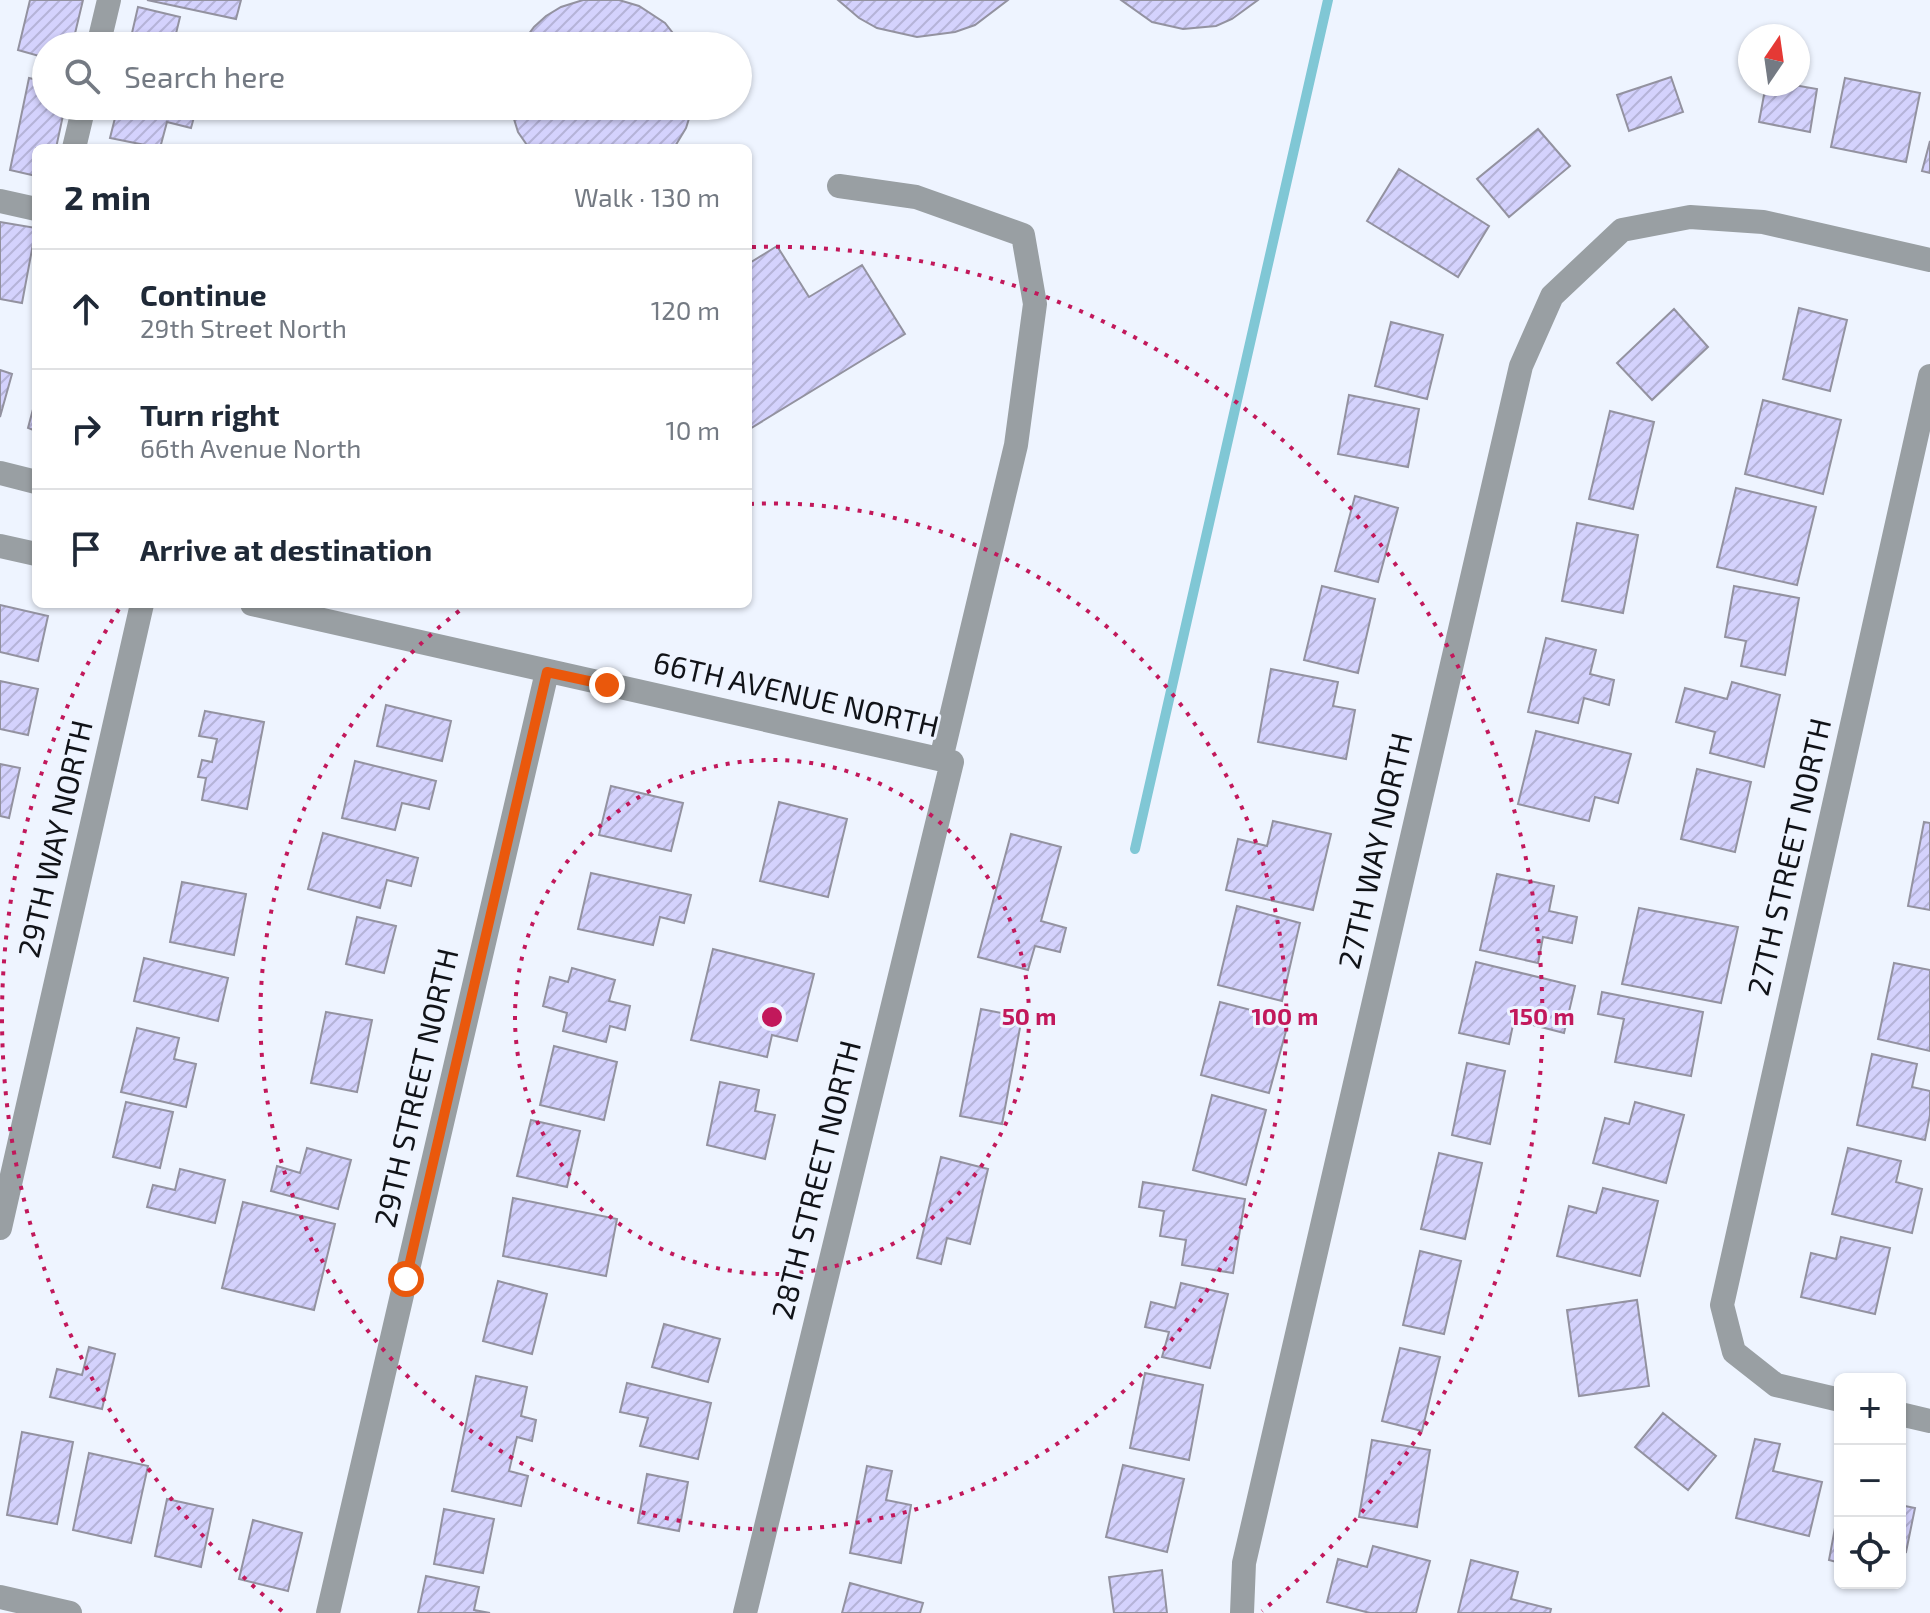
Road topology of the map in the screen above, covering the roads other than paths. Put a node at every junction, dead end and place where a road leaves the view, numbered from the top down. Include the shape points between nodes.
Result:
1 (109, 0) edge
2 (101, 32) edge
3 (81, 120) edge
4 (75, 144) edge
5 (839, 186) dead end
6 (0, 201) edge
7 (32, 208) edge
8 (1930, 260) edge
9 (1930, 376) edge
10 (0, 473) edge
11 (32, 481) edge
12 (0, 546) edge
13 (32, 553) edge
14 (141, 608) edge
15 (269, 608) edge
16 (547, 672) junction
17 (946, 761) junction
18 (0, 1228) edge
19 (1834, 1399) edge
20 (1906, 1415) edge
21 (1930, 1421) edge
22 (0, 1597) edge
23 (70, 1613) edge
24 (328, 1613) edge
25 (745, 1613) edge
26 (1242, 1613) edge

1 - 2 street
3 - 4 street
5 - 17 street, 28TH STREET NORTH via 916,197 1023,235 1035,304 1016,445
6 - 7 street
8 - 26 street, 27TH WAY NORTH via 1763,222 1690,217 1622,230 1552,296 1521,366 1244,1563
9 - 19 street, 27TH STREET NORTH via 1722,1305 1734,1352 1776,1385
10 - 11 street
12 - 13 street
14 - 18 street, 29TH WAY NORTH
15 - 16 street, 66TH AVENUE NORTH
16 - 17 street, 66TH AVENUE NORTH
16 - 24 street, 29TH STREET NORTH
17 - 25 street, 28TH STREET NORTH
20 - 21 street
22 - 23 street

